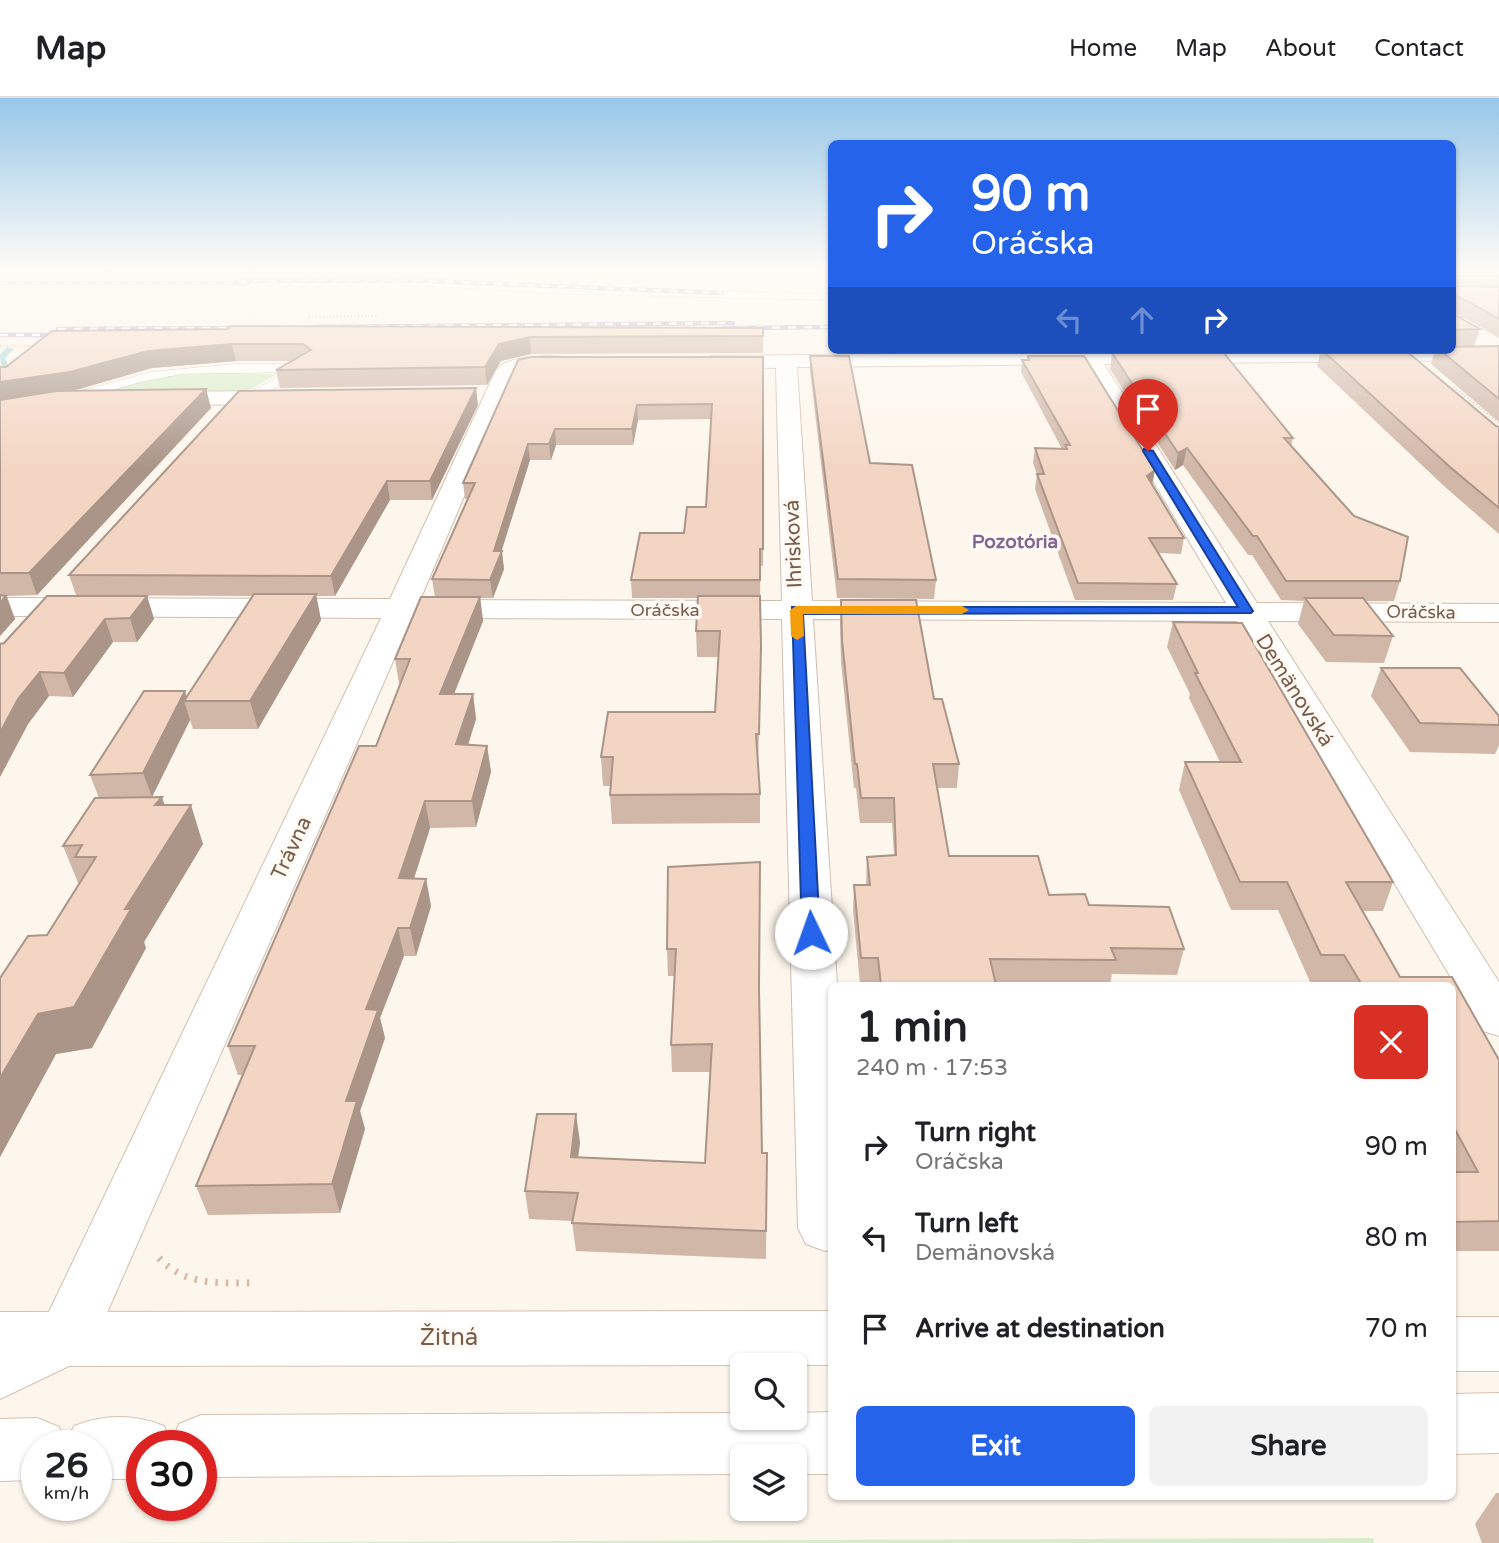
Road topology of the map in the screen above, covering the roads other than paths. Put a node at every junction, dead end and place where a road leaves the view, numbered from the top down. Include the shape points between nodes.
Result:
1 (1478, 336) edge
2 (1499, 352) edge
3 (1452, 354) edge
4 (1456, 354) edge
5 (1405, 356) junction
6 (1091, 360) junction
7 (692, 362) edge
8 (786, 362) junction
9 (586, 363) edge
10 (1424, 373) edge
11 (242, 398) junction
12 (303, 398) edge
13 (62, 400) junction
14 (37, 404) edge
15 (214, 423) edge
16 (56, 597) junction
17 (0, 607) edge
18 (400, 610) junction
19 (796, 610) junction
20 (1247, 611) junction
21 (1499, 613) edge
22 (19, 637) edge
23 (1499, 1020) edge
24 (825, 1228) dead end
25 (67, 1337) junction
26 (828, 1338) edge
27 (0, 1339) edge
28 (1456, 1344) edge
29 (1499, 1344) edge
30 (0, 1371) edge
31 (1499, 1423) edge
32 (1456, 1424) edge
33 (828, 1443) edge
34 (217, 1446) edge
35 (21, 1449) edge
36 (0, 1450) edge

1 - 2 street
2 - 4 street
3 - 5 street
5 - 6 street
5 - 10 street
6 - 8 street
6 - 20 street, Demänovská
7 - 8 street
8 - 19 street, Ihrisková
9 - 18 street, Trávna via 495,385
11 - 12 street
11 - 13 street
11 - 13 lane via 306,368 166,373
11 - 15 street
13 - 14 street
16 - 17 street, Oráčska
16 - 18 street, Oráčska
16 - 22 street
18 - 19 street, Oráčska
18 - 25 street, Trávna
19 - 20 street, Oráčska
19 - 24 street, Ihrisková
20 - 21 street, Oráčska
20 - 23 street, Demänovská
25 - 26 street, Žitná
25 - 27 street, Žitná
25 - 30 street
28 - 29 street
31 - 32 street
33 - 34 street
35 - 36 street

